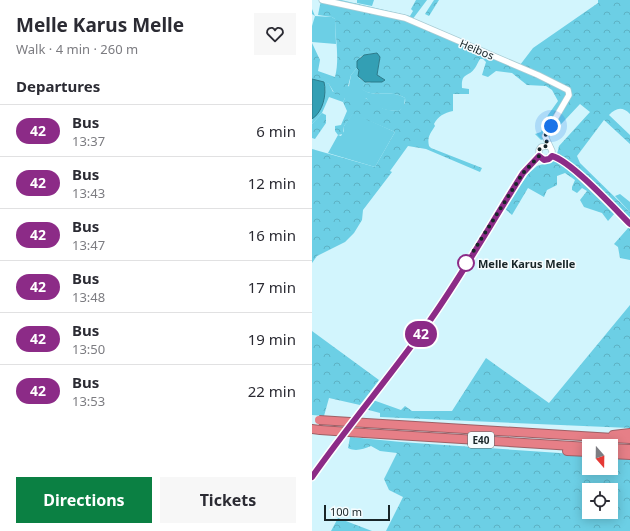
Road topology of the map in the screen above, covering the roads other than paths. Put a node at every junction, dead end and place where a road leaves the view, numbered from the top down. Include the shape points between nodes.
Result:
1 (322, 0) edge
2 (548, 146) junction
3 (539, 156) junction
4 (555, 157) junction
5 (630, 224) edge
6 (316, 420) edge
7 (316, 430) edge
8 (630, 433) edge
9 (374, 434) junction
10 (604, 438) junction
11 (630, 439) edge
12 (582, 447) edge
13 (618, 448) edge
14 (630, 449) edge
15 (582, 452) edge
16 (618, 454) edge
17 (630, 455) edge
18 (312, 477) edge

1 - 2 street, Heibos via 405,18 568,90 569,95 545,136
2 - 3 street via 541,147
2 - 4 street
3 - 4 street via 544,160
3 - 18 street via 523,173 432,318
4 - 5 street via 579,175
6 - 10 highway, E40, bridge
7 - 9 highway, E40, bridge
8 - 10 highway
9 - 12 highway, E40
9 - 15 highway via 400,440
10 - 11 highway, E40
13 - 14 highway
16 - 17 highway

